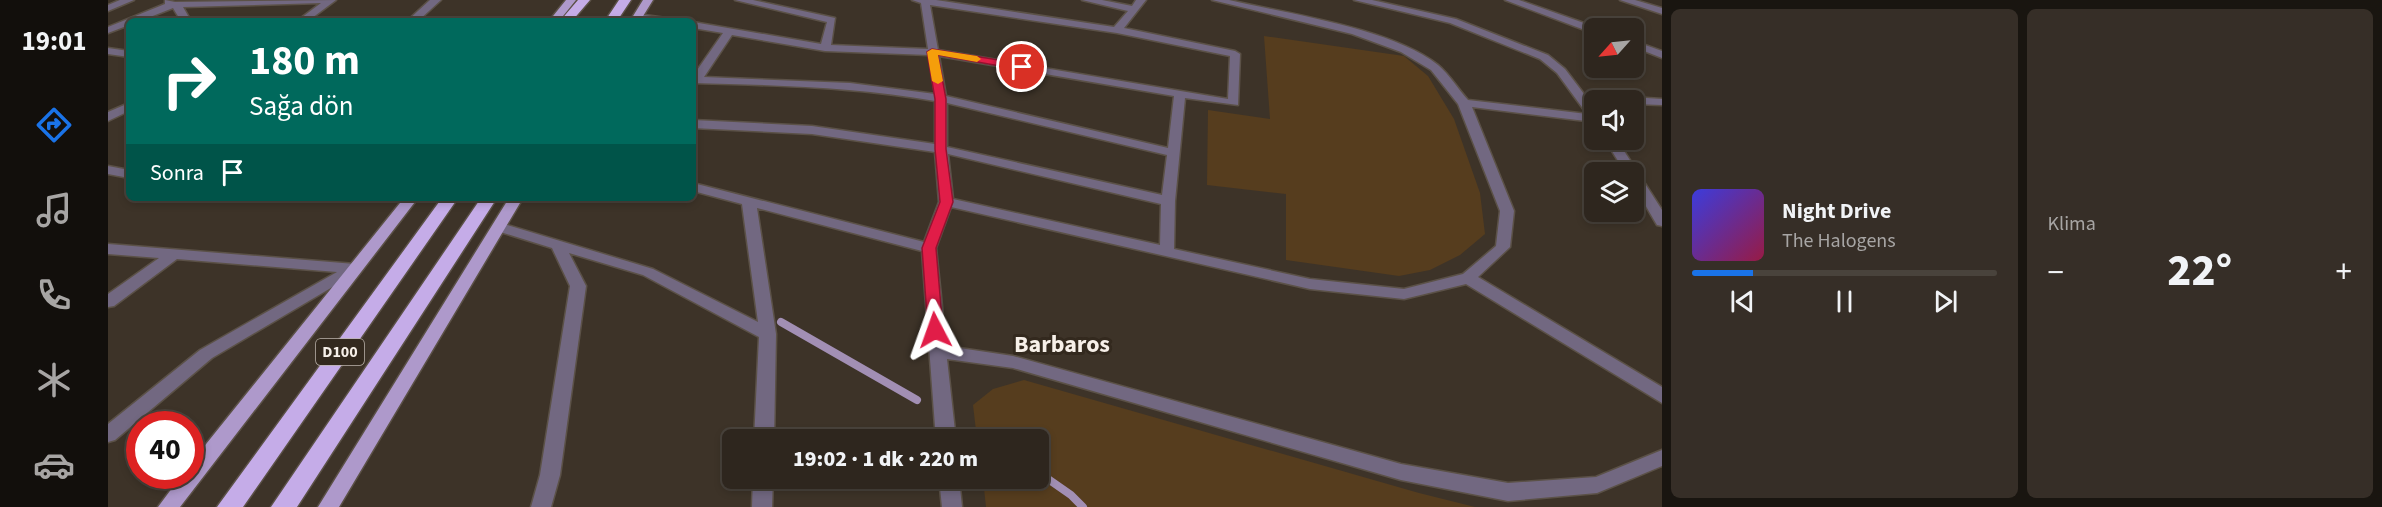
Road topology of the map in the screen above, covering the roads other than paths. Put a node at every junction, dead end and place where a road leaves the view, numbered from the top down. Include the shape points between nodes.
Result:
1 (129, 0) edge
2 (330, 0) edge
3 (436, 0) edge
4 (572, 0) edge
5 (584, 0) edge
6 (598, 0) edge
7 (625, 0) edge
8 (634, 0) edge
9 (648, 0) edge
10 (740, 0) edge
11 (1087, 0) edge
12 (1141, 0) edge
13 (1217, 0) edge
14 (1359, 0) edge
15 (1510, 0) edge
16 (1625, 0) edge
17 (923, 1) edge
18 (168, 2) edge
19 (1403, 4) edge
20 (108, 8) edge
21 (1134, 9) junction
22 (1662, 11) edge
23 (136, 18) edge
24 (184, 18) edge
25 (306, 18) edge
26 (415, 18) edge
27 (557, 18) edge
28 (569, 18) edge
29 (584, 18) edge
30 (612, 18) edge
31 (623, 18) edge
32 (637, 18) edge
33 (126, 23) edge
34 (696, 25) edge
35 (1584, 26) edge
36 (108, 30) edge
37 (730, 30) junction
38 (1117, 30) junction
39 (825, 48) junction
40 (1644, 48) edge
41 (108, 51) edge
42 (932, 52) junction
43 (126, 54) edge
44 (1662, 55) edge
45 (696, 79) edge
46 (696, 80) edge
47 (1180, 94) junction
48 (1581, 97) junction
49 (941, 99) junction
50 (1584, 101) edge
51 (1662, 102) edge
52 (108, 103) edge
53 (1464, 103) junction
54 (126, 106) edge
55 (126, 108) edge
56 (1584, 115) edge
57 (108, 117) edge
58 (696, 124) edge
59 (941, 149) junction
60 (1173, 153) junction
61 (108, 170) edge
62 (126, 173) edge
63 (696, 188) edge
64 (1644, 193) edge
65 (409, 201) edge
66 (448, 201) edge
67 (487, 201) edge
68 (514, 201) edge
69 (1168, 201) junction
70 (749, 202) junction
71 (946, 202) junction
72 (1662, 222) edge
73 (499, 227) junction
74 (558, 245) junction
75 (929, 248) junction
76 (108, 249) edge
77 (1167, 250) junction
78 (176, 253) junction
79 (355, 269) junction
80 (1468, 278) junction
81 (111, 297) edge
82 (768, 334) junction
83 (937, 351) junction
84 (1662, 396) edge
85 (764, 429) edge
86 (944, 429) edge
87 (108, 435) edge
88 (1662, 458) edge
89 (763, 489) edge
90 (950, 489) edge
91 (168, 507) edge
92 (229, 507) edge
93 (283, 507) edge
94 (327, 507) edge
95 (541, 507) edge
96 (762, 507) edge
97 (952, 507) edge

1 - 20 street
2 - 18 street
2 - 25 street
3 - 26 street
4 - 27 main road
5 - 28 highway
6 - 29 highway
7 - 30 highway
8 - 31 highway
9 - 32 main road
10 - 39 street via 832,20
11 - 21 street
12 - 21 street
13 - 53 street via 1355,32 1405,50 1435,68
14 - 19 street
15 - 35 street
16 - 22 street
17 - 38 street
17 - 42 street
18 - 23 street
18 - 24 street via 178,7
19 - 48 street via 1544,57
21 - 38 street
33 - 36 street
34 - 37 street
37 - 39 street
37 - 45 street
38 - 47 street via 1235,54 1234,103
39 - 42 street
40 - 44 street
41 - 43 street
42 - 47 street
42 - 49 street
46 - 49 street via 776,81
47 - 60 street
48 - 50 street
48 - 51 street
49 - 59 street
49 - 60 street
52 - 54 street
53 - 56 street
53 - 80 street via 1508,211 1503,247
55 - 57 street
58 - 59 street via 812,130
59 - 69 street
59 - 71 street
60 - 69 street
61 - 62 street
63 - 70 street
64 - 72 street
65 - 79 main road
66 - 92 highway, D100
67 - 93 highway, D100
68 - 73 main road
69 - 77 street
70 - 75 street
70 - 82 street
71 - 75 street
71 - 77 street
73 - 74 street
73 - 94 main road
74 - 82 street via 648,272
74 - 95 street via 578,286 550,476
75 - 83 street
76 - 78 street
77 - 80 street via 1310,284 1404,294
78 - 79 street
78 - 81 street
79 - 87 street via 206,354
79 - 91 main road
80 - 84 street
82 - 85 street
83 - 86 street
83 - 88 street via 1013,362 1401,472 1508,492 1597,485
89 - 96 street
90 - 97 street

